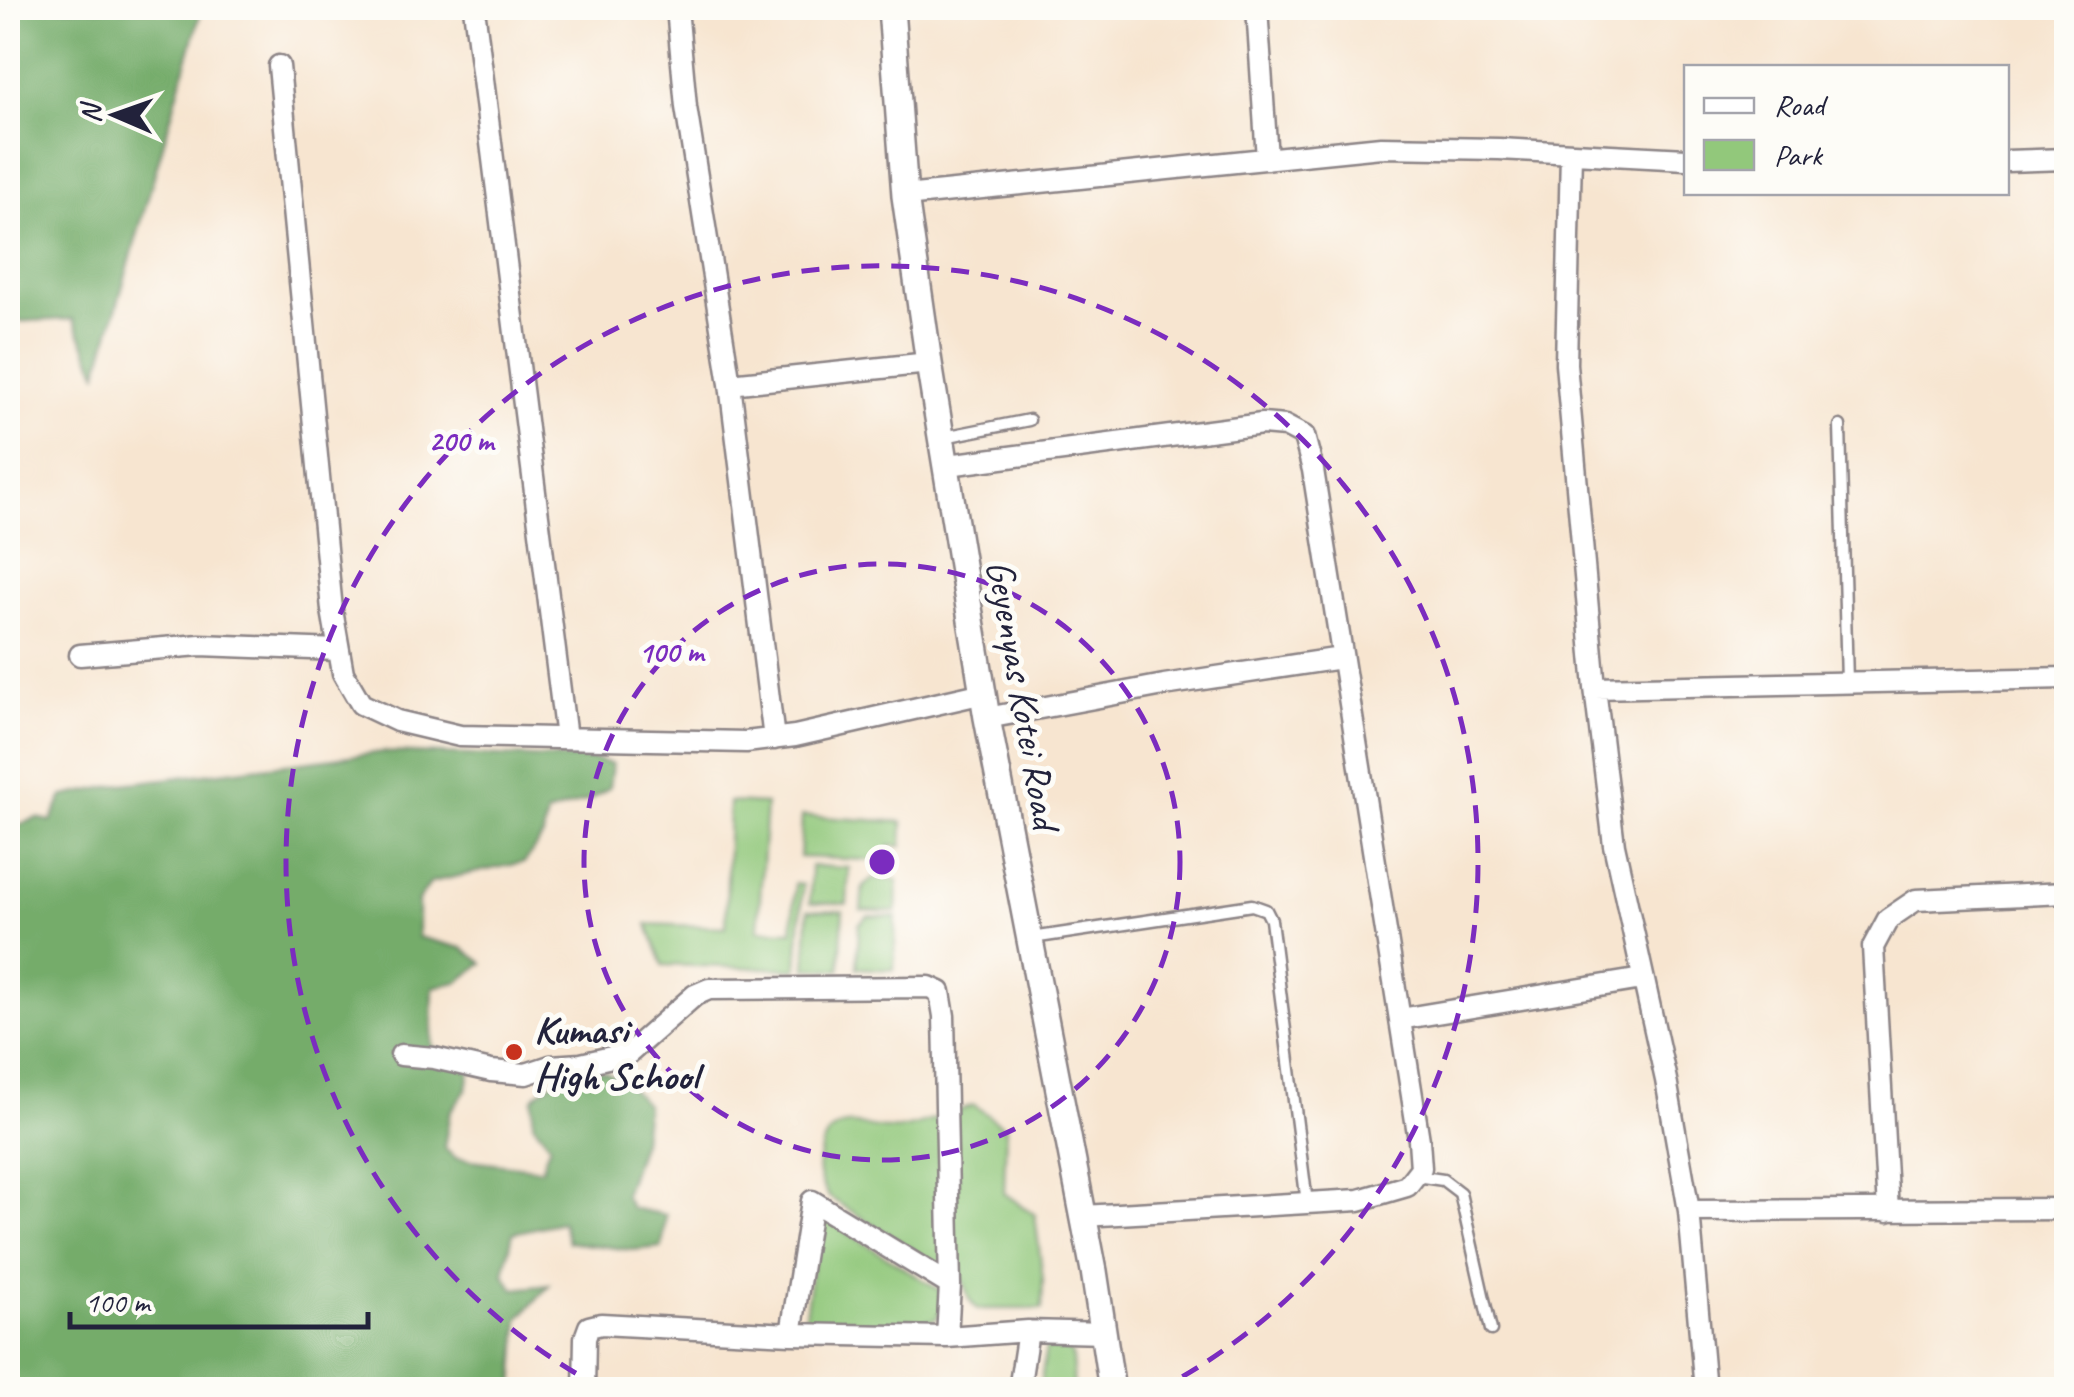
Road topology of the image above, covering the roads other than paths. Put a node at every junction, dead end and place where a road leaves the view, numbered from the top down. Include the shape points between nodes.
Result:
1 (474, 8) edge
2 (677, 8) edge
3 (898, 8) edge
4 (1257, 8) edge
5 (280, 66) dead end
6 (1571, 153) junction
7 (1267, 159) junction
8 (1684, 159) edge
9 (2066, 160) edge
10 (2009, 161) edge
11 (905, 196) junction
12 (928, 363) junction
13 (730, 384) junction
14 (1029, 420) dead end
15 (1840, 426) dead end
16 (943, 437) junction
17 (948, 465) junction
18 (339, 650) junction
19 (80, 655) dead end
20 (1341, 658) junction
21 (2066, 678) edge
22 (1848, 682) junction
23 (1596, 688) junction
24 (986, 706) junction
25 (566, 738) junction
26 (774, 739) junction
27 (2066, 892) edge
28 (1030, 938) junction
29 (1642, 979) junction
30 (1400, 1020) junction
31 (401, 1055) dead end
32 (1415, 1176) junction
33 (1306, 1203) junction
34 (2066, 1210) edge
35 (1688, 1211) junction
36 (1888, 1211) junction
37 (1083, 1216) junction
38 (950, 1285) junction
39 (1491, 1330) dead end
40 (1028, 1331) junction
41 (1105, 1333) junction
42 (790, 1334) junction
43 (947, 1337) junction
44 (584, 1390) edge
45 (1018, 1390) edge
46 (1112, 1390) edge
47 (1705, 1390) edge

1 - 25 street
2 - 13 street
3 - 11 street, Geyenyas Kotei Road
4 - 7 street
5 - 18 street
6 - 7 street via 1381,148
6 - 8 street
6 - 23 street via 1566,364
7 - 11 street
9 - 10 street
11 - 12 street, Geyenyas Kotei Road
12 - 13 street
12 - 16 street, Geyenyas Kotei Road
13 - 26 street
14 - 16 lane
15 - 22 lane
16 - 17 street, Geyenyas Kotei Road
17 - 20 street via 1285,426 1304,436 1313,470
17 - 24 street, Geyenyas Kotei Road
18 - 19 street via 200,645
18 - 25 street via 342,674 361,704 397,722 460,736
20 - 24 street
20 - 30 street
21 - 22 street
22 - 23 street
23 - 29 street via 1614,845
24 - 26 street
24 - 28 street, Geyenyas Kotei Road
25 - 26 street
27 - 36 street via 1916,900 1888,919 1874,947
28 - 33 lane via 1252,904 1266,910
28 - 37 street, Geyenyas Kotei Road
29 - 30 street
29 - 35 street
30 - 32 street via 1419,1140 1421,1168
31 - 38 street via 526,1074 629,1053 709,989 940,992
32 - 33 street via 1407,1186 1359,1200
32 - 39 lane via 1444,1180 1460,1193
33 - 37 street
34 - 36 street
35 - 36 street
35 - 47 street
37 - 41 street, Geyenyas Kotei Road
38 - 42 street via 812,1201
38 - 43 street
40 - 41 street
40 - 43 street
40 - 45 street
41 - 46 street, Geyenyas Kotei Road
42 - 43 street
42 - 44 street via 589,1327

